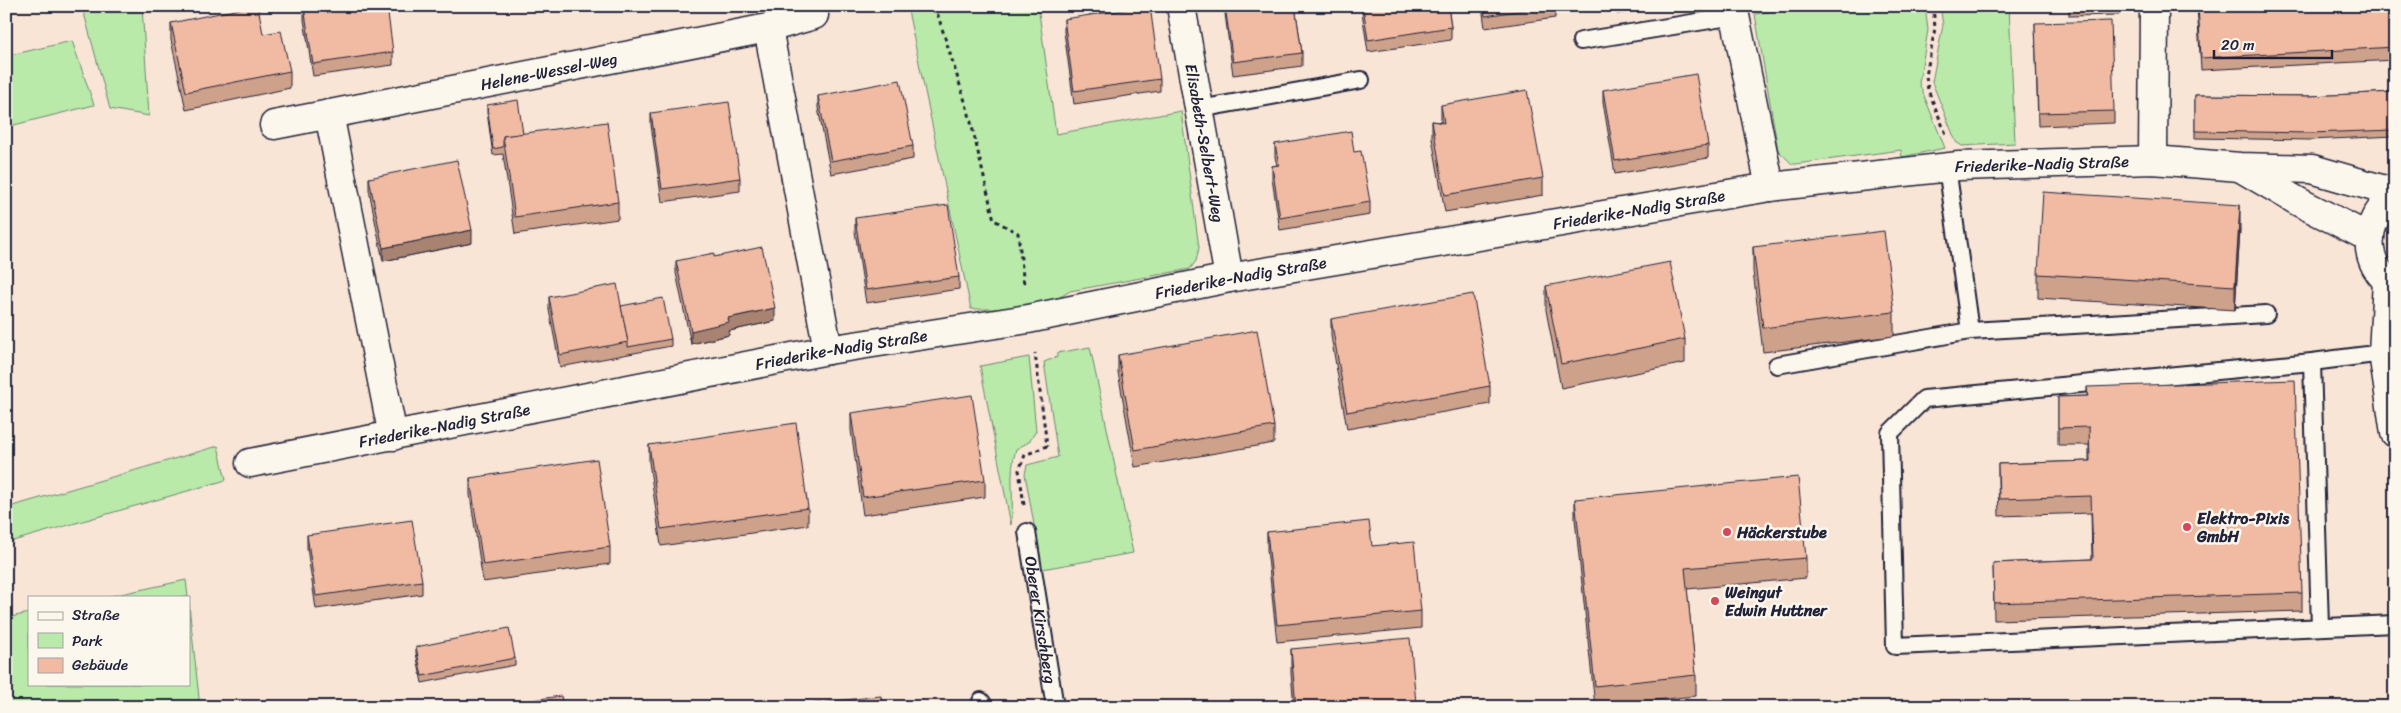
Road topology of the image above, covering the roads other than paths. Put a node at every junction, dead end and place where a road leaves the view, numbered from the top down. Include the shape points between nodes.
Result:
1 (1181, 6) edge
2 (2154, 6) edge
3 (1734, 11) edge
4 (814, 15) dead end
5 (768, 28) junction
6 (1581, 41) dead end
7 (1361, 80) dead end
8 (1199, 109) junction
9 (329, 114) junction
10 (274, 125) dead end
11 (2153, 160) junction
12 (1953, 167) junction
13 (2240, 168) junction
14 (1770, 187) junction
15 (2395, 193) edge
16 (2395, 198) edge
17 (2370, 238) junction
18 (1229, 278) junction
19 (2391, 283) edge
20 (2266, 314) dead end
21 (1970, 331) junction
22 (828, 350) junction
23 (2384, 353) junction
24 (2312, 362) junction
25 (1777, 365) dead end
26 (2395, 433) edge
27 (392, 436) junction
28 (250, 464) dead end
29 (1028, 532) road end
30 (2395, 624) edge
31 (2320, 627) junction
32 (1055, 707) edge

1 - 8 street, Elisabeth-Selbert-Weg
2 - 11 street
3 - 6 lane
3 - 14 street
4 - 5 street, Helene-Wessel-Weg
5 - 9 street, Helene-Wessel-Weg
5 - 22 street
7 - 8 lane
8 - 18 street, Elisabeth-Selbert-Weg
9 - 10 street, Helene-Wessel-Weg
9 - 27 street
11 - 12 street, Friederike-Nadig Straße
11 - 13 street, Friederike-Nadig Straße
12 - 14 street, Friederike-Nadig Straße
12 - 21 lane
13 - 15 street, Friederike-Nadig Straße via 2312,169
13 - 17 street, Friederike-Nadig Straße
14 - 18 street, Friederike-Nadig Straße
16 - 17 street via 2378,212
17 - 19 street via 2370,257 2376,269
18 - 22 street, Friederike-Nadig Straße via 1028,319
19 - 23 street
20 - 21 lane
21 - 25 lane
22 - 27 street, Friederike-Nadig Straße
23 - 24 lane
23 - 26 street
24 - 31 lane
24 - 31 lane via 1924,399 1890,433 1895,646
27 - 28 street, Friederike-Nadig Straße
29 - 32 lane, Oberer Kirschberg
30 - 31 lane

